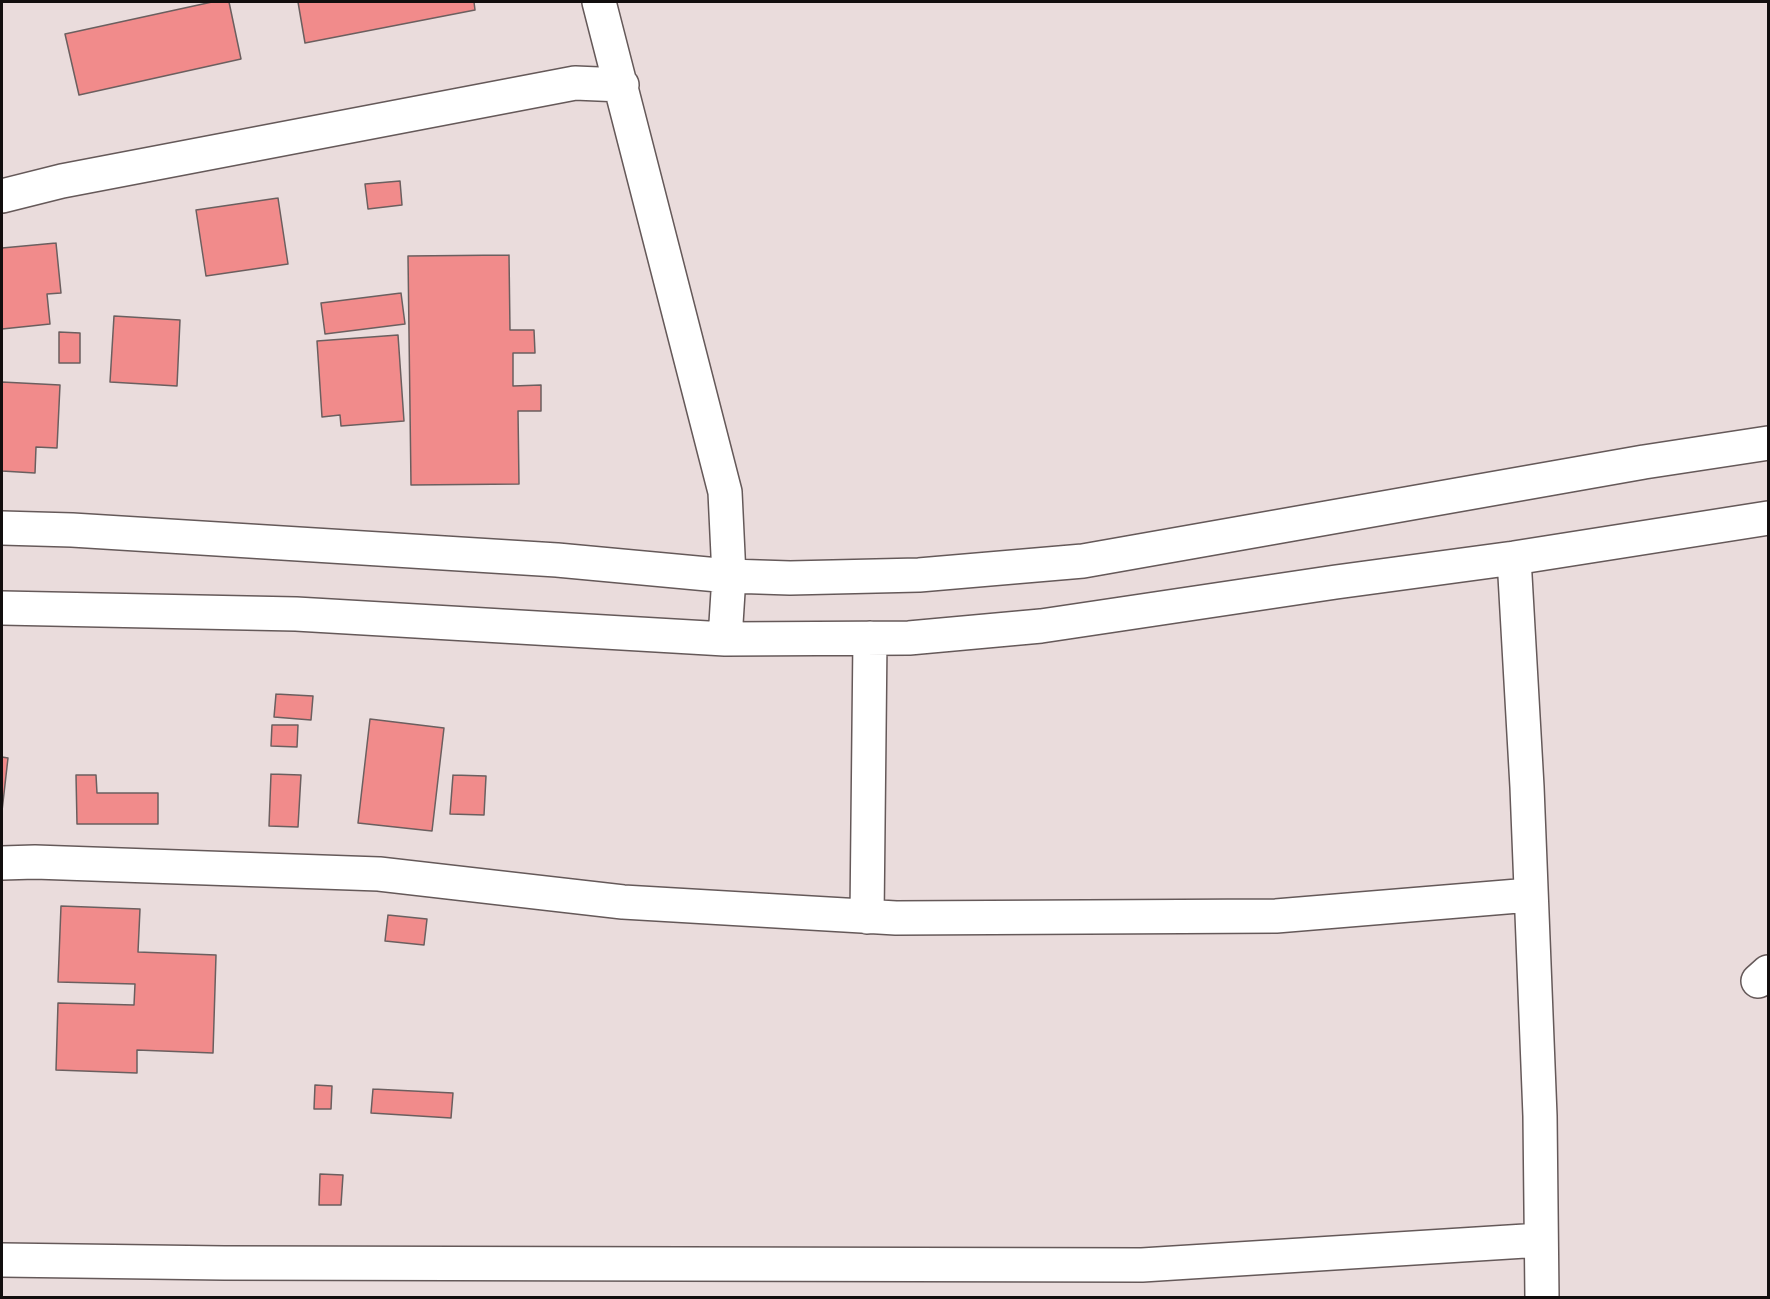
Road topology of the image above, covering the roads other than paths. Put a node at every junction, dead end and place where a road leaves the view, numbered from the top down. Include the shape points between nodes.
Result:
1 (599, 2) edge
2 (622, 85) junction
3 (2, 196) edge
4 (1768, 442) edge
5 (1768, 518) edge
6 (2, 528) edge
7 (1514, 558) junction
8 (729, 576) junction
9 (2, 608) edge
10 (870, 638) junction
11 (725, 639) junction
12 (2, 863) edge
13 (1530, 896) junction
14 (867, 917) junction
15 (1541, 1240) junction
16 (2, 1260) edge
17 (1542, 1298) edge

1 - 2 street
2 - 3 street via 575,83
2 - 8 street via 725,492
4 - 8 street via 1083,561 919,575
5 - 7 street
6 - 8 street via 557,560
7 - 10 street via 1041,626
7 - 13 street
8 - 11 street
9 - 11 street via 296,614
10 - 11 street
10 - 14 street
12 - 14 street via 379,874 622,902
13 - 14 street via 1276,916
13 - 15 street
15 - 16 street via 1142,1264
15 - 17 street

